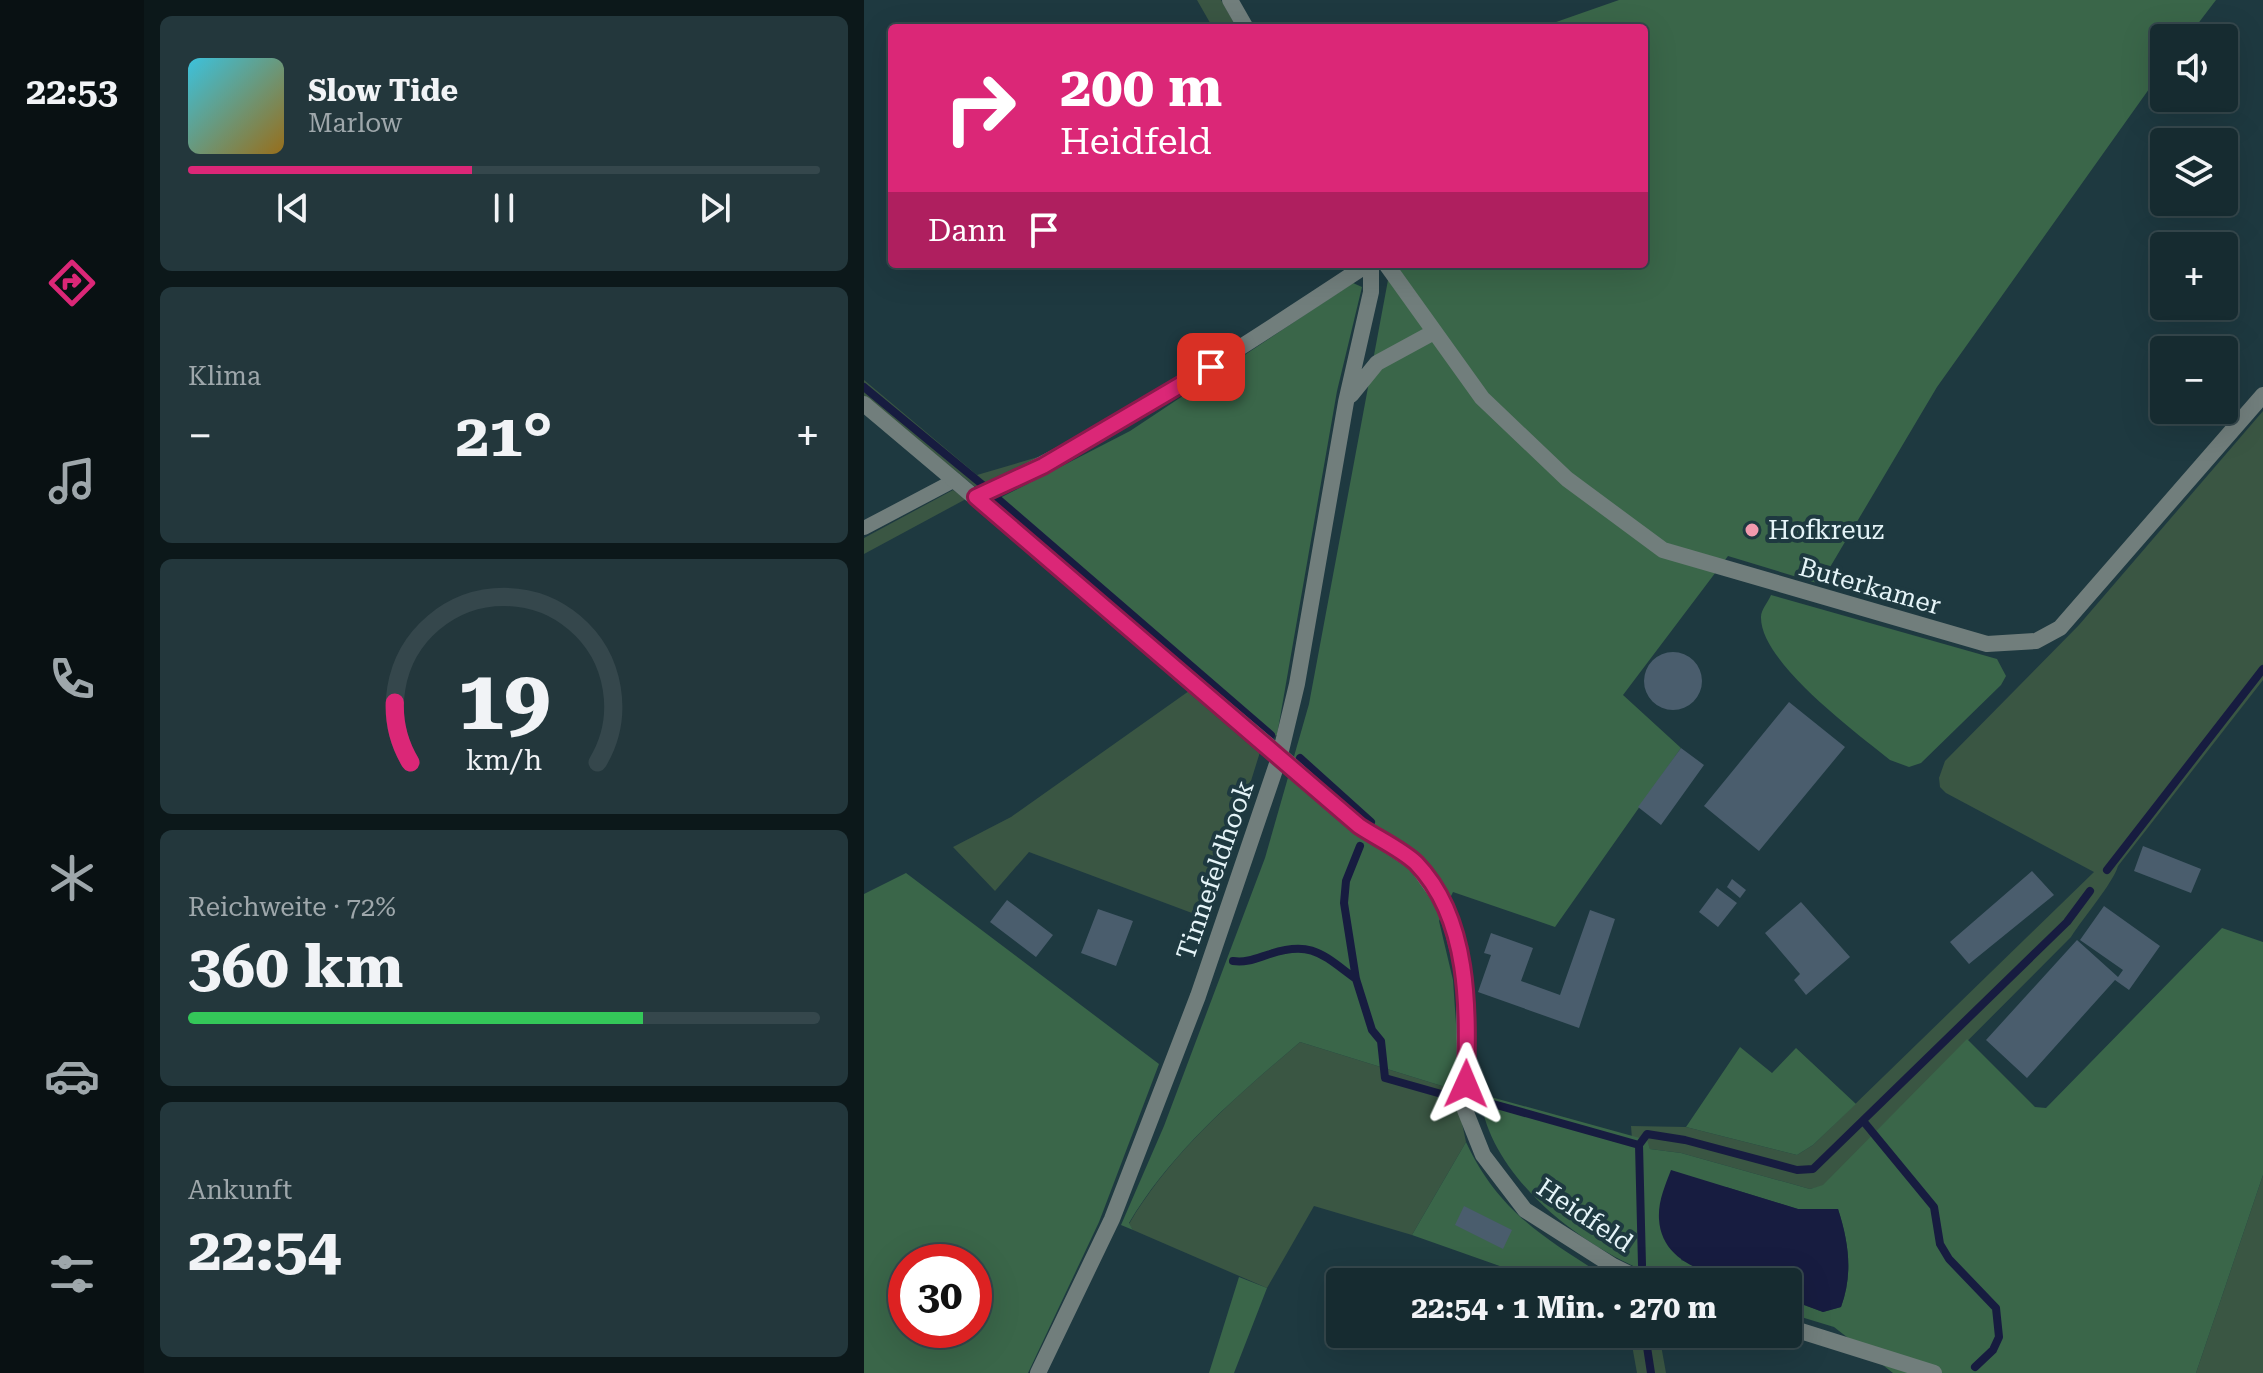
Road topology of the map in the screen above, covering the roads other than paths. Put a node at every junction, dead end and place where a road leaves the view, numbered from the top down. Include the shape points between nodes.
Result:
1 (1230, 0) edge
2 (1244, 24) edge
3 (1364, 268) edge
4 (1370, 268) edge
5 (1389, 268) edge
6 (1434, 332) junction
7 (2263, 395) edge
8 (1346, 402) junction
9 (864, 404) edge
10 (955, 480) junction
11 (976, 497) junction
12 (864, 528) edge
13 (1280, 755) junction
14 (1617, 1268) edge
15 (1802, 1331) edge
16 (1038, 1373) edge
17 (1934, 1373) edge

1 - 2 street
3 - 11 street via 1164,398
4 - 8 street, Tinnefeldhook via 1371,292
5 - 6 street, Buterkamer
6 - 7 street, Buterkamer via 1482,398 1546,459 1663,550 1987,644 2036,641 2060,628
6 - 8 street via 1377,363
8 - 13 street, Tinnefeldhook via 1316,586
9 - 10 street, Heidfeld
10 - 11 street, Heidfeld
10 - 12 lane
11 - 13 street, Heidfeld
13 - 14 street, Heidfeld via 1359,826 1415,863 1447,908 1464,975 1465,1110 1483,1155 1525,1210
13 - 16 street, Tinnefeldhook via 1198,996 1118,1204
15 - 17 street

